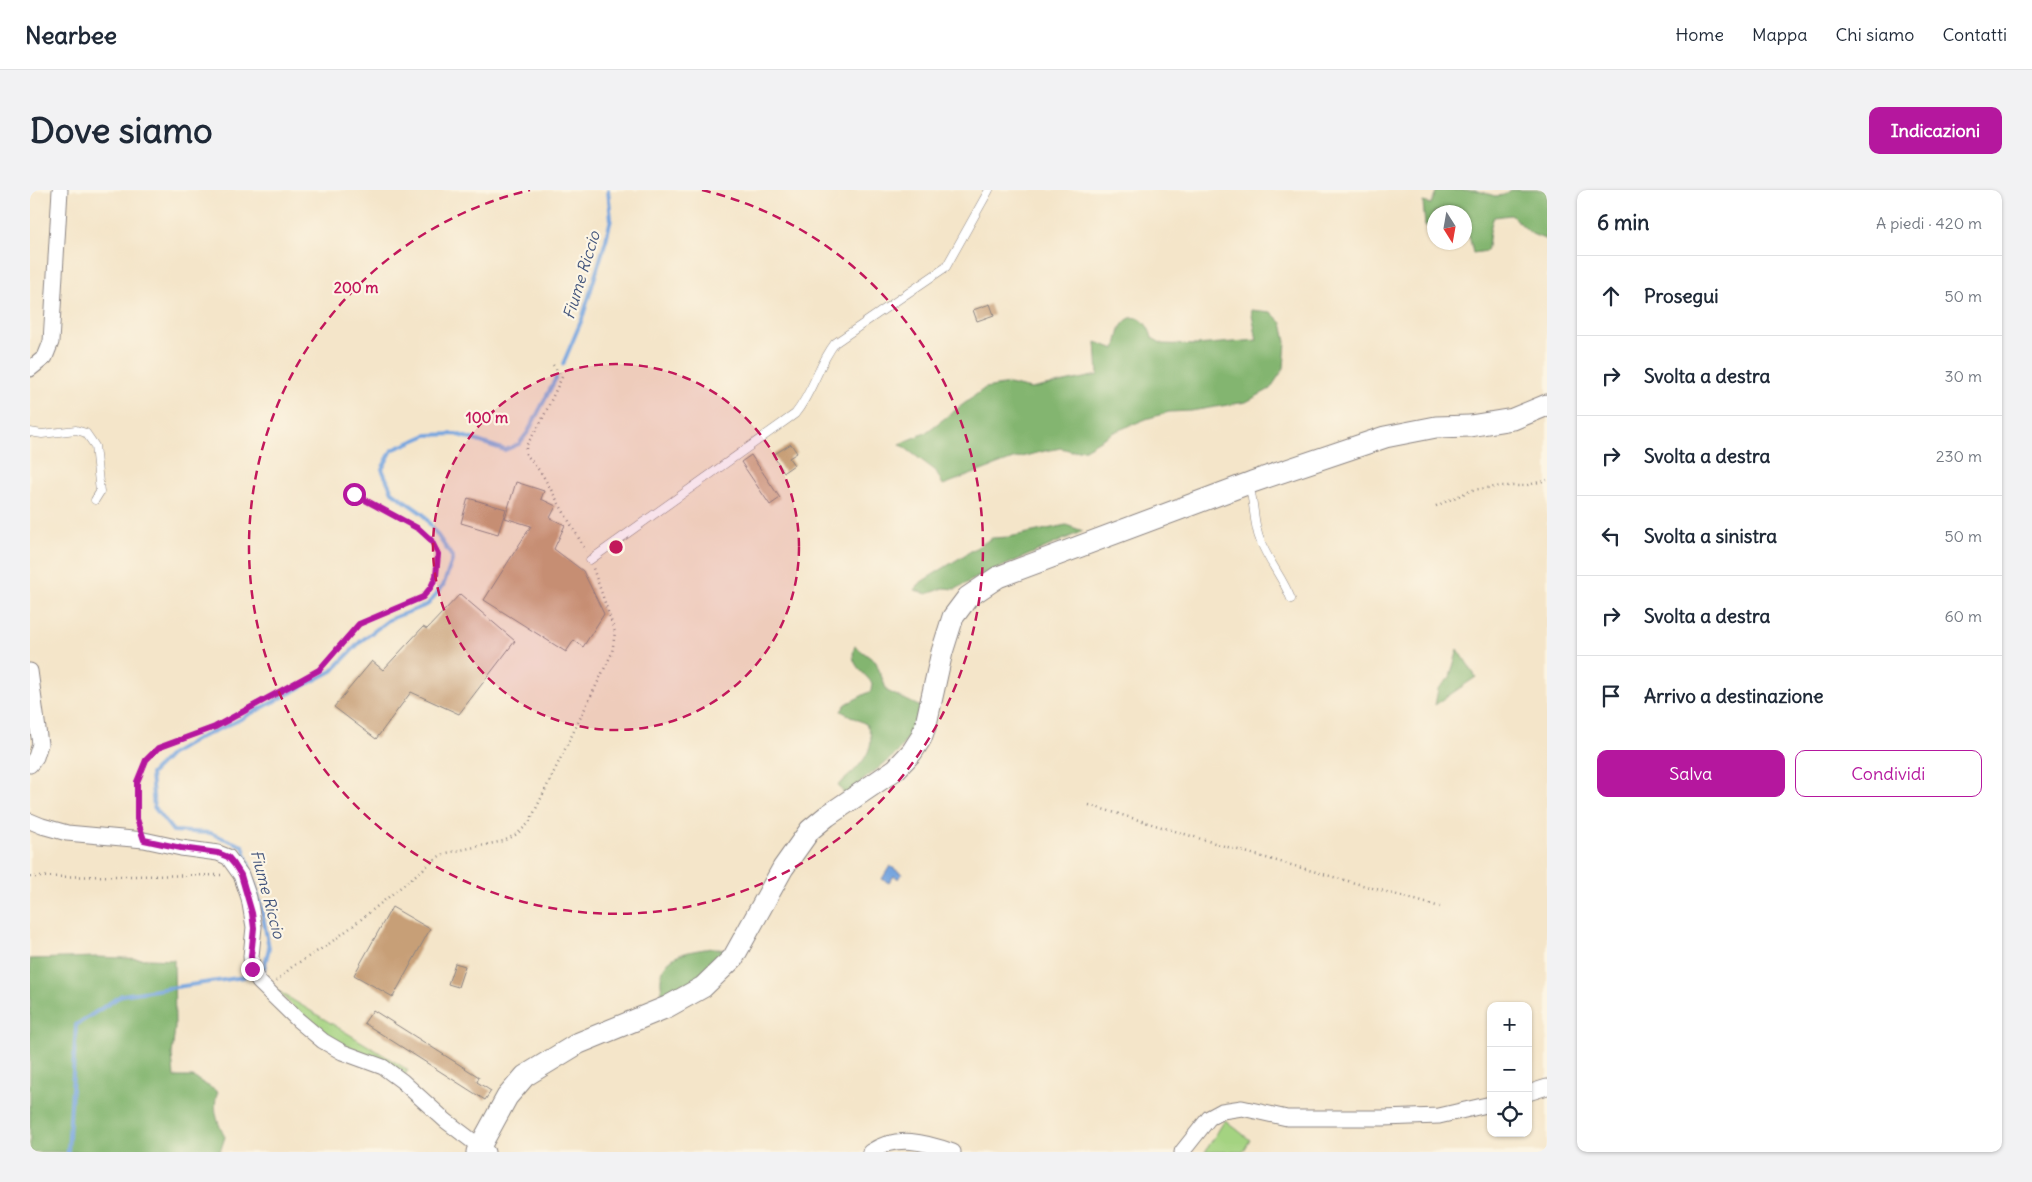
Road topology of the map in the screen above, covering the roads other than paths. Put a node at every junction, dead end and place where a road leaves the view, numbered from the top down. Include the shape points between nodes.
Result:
1 (60, 190) edge
2 (989, 190) edge
3 (30, 369) edge
4 (1547, 405) edge
5 (30, 432) edge
6 (1248, 484) junction
7 (95, 500) dead end
8 (590, 560) road end
9 (1291, 599) dead end
10 (30, 671) edge
11 (30, 765) edge
12 (30, 821) edge
13 (1547, 1087) edge
14 (1531, 1092) edge
15 (1487, 1105) edge
16 (481, 1150) edge
17 (870, 1152) edge
18 (953, 1152) edge
19 (1182, 1152) edge

1 - 3 street via 51,342 44,357
2 - 8 lane via 946,267 835,343 824,357 806,401 795,414
4 - 6 street via 1513,420 1470,426 1436,426 1385,436
5 - 7 lane via 42,434 76,430 86,433 95,446 100,492
6 - 9 lane via 1254,500 1259,537
6 - 16 street via 998,578 968,597 953,617 947,633 921,738 896,769 810,830 783,868 733,958 703,987 667,1007 579,1043 525,1076 507,1097
10 - 11 street via 40,744
12 - 16 street via 67,833 144,840 228,857 241,875 252,913 252,969 263,986 323,1041 383,1068 402,1081
13 - 14 street
15 - 19 street via 1439,1116 1383,1118 1287,1118 1242,1108 1228,1110 1209,1118
17 - 18 street via 904,1140 928,1143

